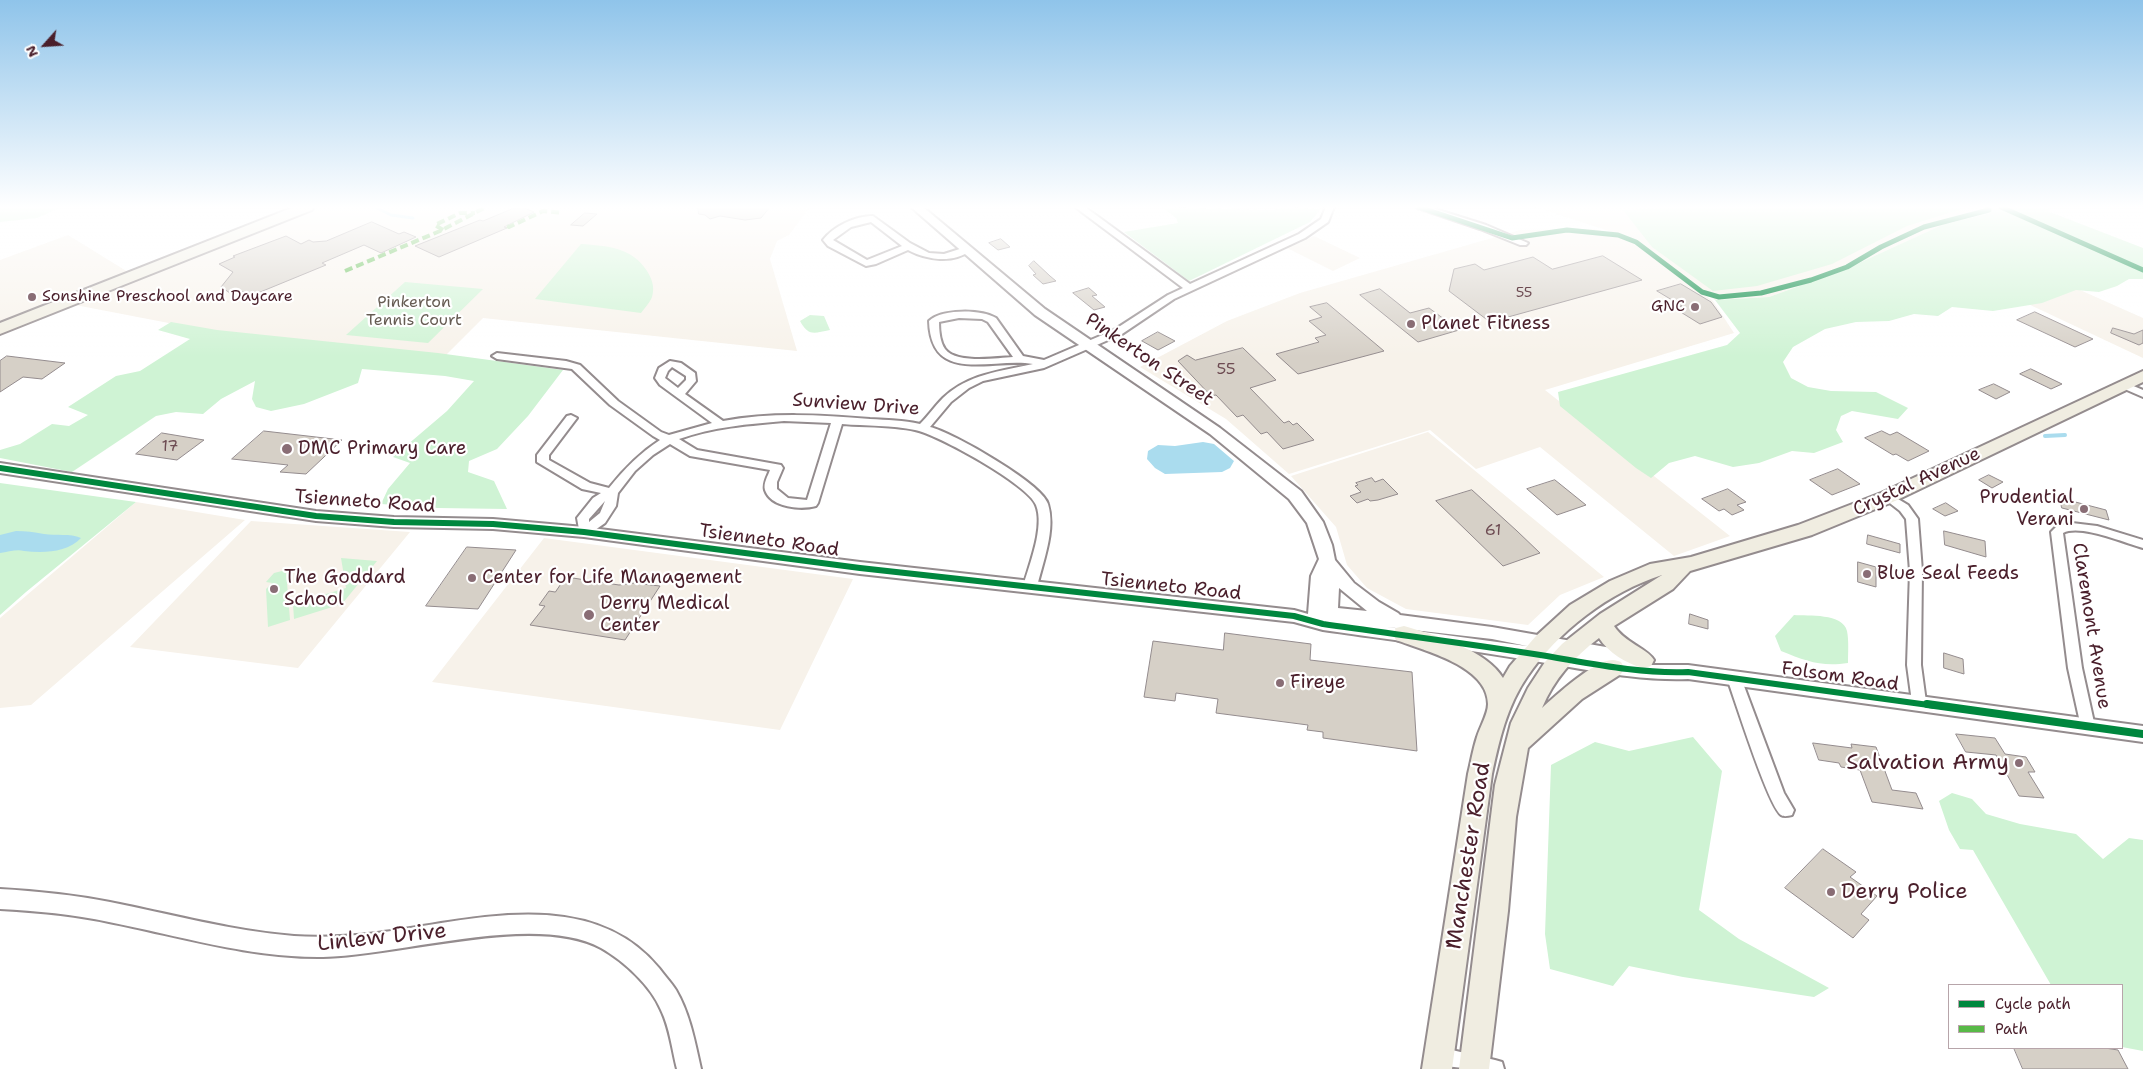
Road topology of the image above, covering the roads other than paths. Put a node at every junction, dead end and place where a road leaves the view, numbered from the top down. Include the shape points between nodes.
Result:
1 (181, 257) edge
2 (855, 257) edge
3 (885, 257) edge
4 (974, 257) edge
5 (1146, 257) edge
6 (1256, 257) edge
7 (1188, 288) junction
8 (0, 329) edge
9 (1089, 345) junction
10 (497, 356) dead end
11 (1020, 359) junction
12 (1045, 364) junction
13 (2143, 376) edge
14 (2124, 385) junction
15 (679, 394) dead end
16 (2143, 394) edge
17 (571, 418) dead end
18 (838, 420) junction
19 (720, 424) junction
20 (923, 428) junction
21 (669, 439) junction
22 (0, 468) edge
23 (612, 492) junction
24 (1888, 497) junction
25 (584, 532) junction
26 (2143, 544) edge
27 (1325, 563) junction
28 (1683, 566) junction
29 (1030, 586) junction
30 (1323, 616) junction
31 (1602, 624) junction
32 (1407, 629) junction
33 (1539, 648) junction
34 (1567, 654) junction
35 (1643, 660) junction
36 (1612, 668) junction
37 (1688, 672) junction
38 (1734, 678) junction
39 (1919, 702) junction
40 (1500, 706) junction
41 (2088, 727) junction
42 (2143, 734) edge
43 (1517, 743) junction
44 (1786, 810) dead end
45 (0, 899) edge
46 (1438, 1062) edge
47 (1481, 1067) edge
48 (689, 1069) edge

1 - 8 main road
2 - 3 street via 866,263
4 - 9 street, Pinkerton Street via 1040,312
5 - 7 street
6 - 7 street
7 - 9 street via 1152,308 1126,328
9 - 12 street
9 - 27 street, Pinkerton Street via 1216,431 1290,491 1304,504 1322,535
10 - 21 street via 576,367 618,406
11 - 11 street via 981,361 948,356 938,346 934,321 948,316 987,316
11 - 12 street
12 - 20 street via 980,379 966,386 947,400
13 - 14 main road, Crystal Avenue
14 - 16 street
14 - 24 main road, Crystal Avenue
15 - 19 street
17 - 23 street via 543,455 543,462 586,486
18 - 19 street, Sunview Drive via 769,419
18 - 20 street, Sunview Drive
18 - 21 street via 812,504 792,504 776,496 770,486 777,468 700,455
19 - 21 street, Sunview Drive
20 - 29 street, Sunview Drive via 984,457 1042,502 1045,509 1044,532
21 - 23 street, Sunview Drive via 638,461
22 - 25 street, Tsienneto Road via 316,516
23 - 25 street, Sunview Drive via 608,511 602,520
24 - 28 main road, Crystal Avenue via 1805,530
24 - 39 street via 1904,508 1912,519 1916,570 1914,665
25 - 29 street, Tsienneto Road via 860,568
26 - 41 street, Claremont Avenue via 2076,526 2064,527 2057,532 2074,661
27 - 30 street, Pinkerton Street via 1317,590
27 - 32 street via 1365,603
28 - 31 main road, Crystal Avenue via 1672,579
28 - 33 main road, Crystal Avenue via 1657,569 1612,589 1578,610
29 - 30 street, Tsienneto Road via 1294,616
30 - 32 street, Tsienneto Road
31 - 34 main road, Crystal Avenue
31 - 35 main road via 1614,644
32 - 33 street, Tsienneto Road
32 - 40 main road via 1474,664 1494,682
33 - 34 street, Folsom Road
33 - 40 main road, Manchester Road via 1518,672
34 - 35 street, Folsom Road
34 - 36 street, Folsom Road
34 - 43 main road, Manchester Road via 1540,688 1524,719
35 - 37 street, Folsom Road
36 - 37 street, Folsom Road via 1659,673
36 - 43 main road via 1585,683
37 - 38 street, Folsom Road
38 - 39 street, Folsom Road
38 - 44 street via 1776,796
39 - 41 street, Folsom Road
40 - 46 main road, Manchester Road via 1480,774
41 - 42 street, Folsom Road
43 - 47 main road, Manchester Road via 1508,789
45 - 48 street, Linlew Drive via 64,904 294,946 364,944 502,923 539,923 581,930 618,946 652,976 675,1014
46 - 47 street

